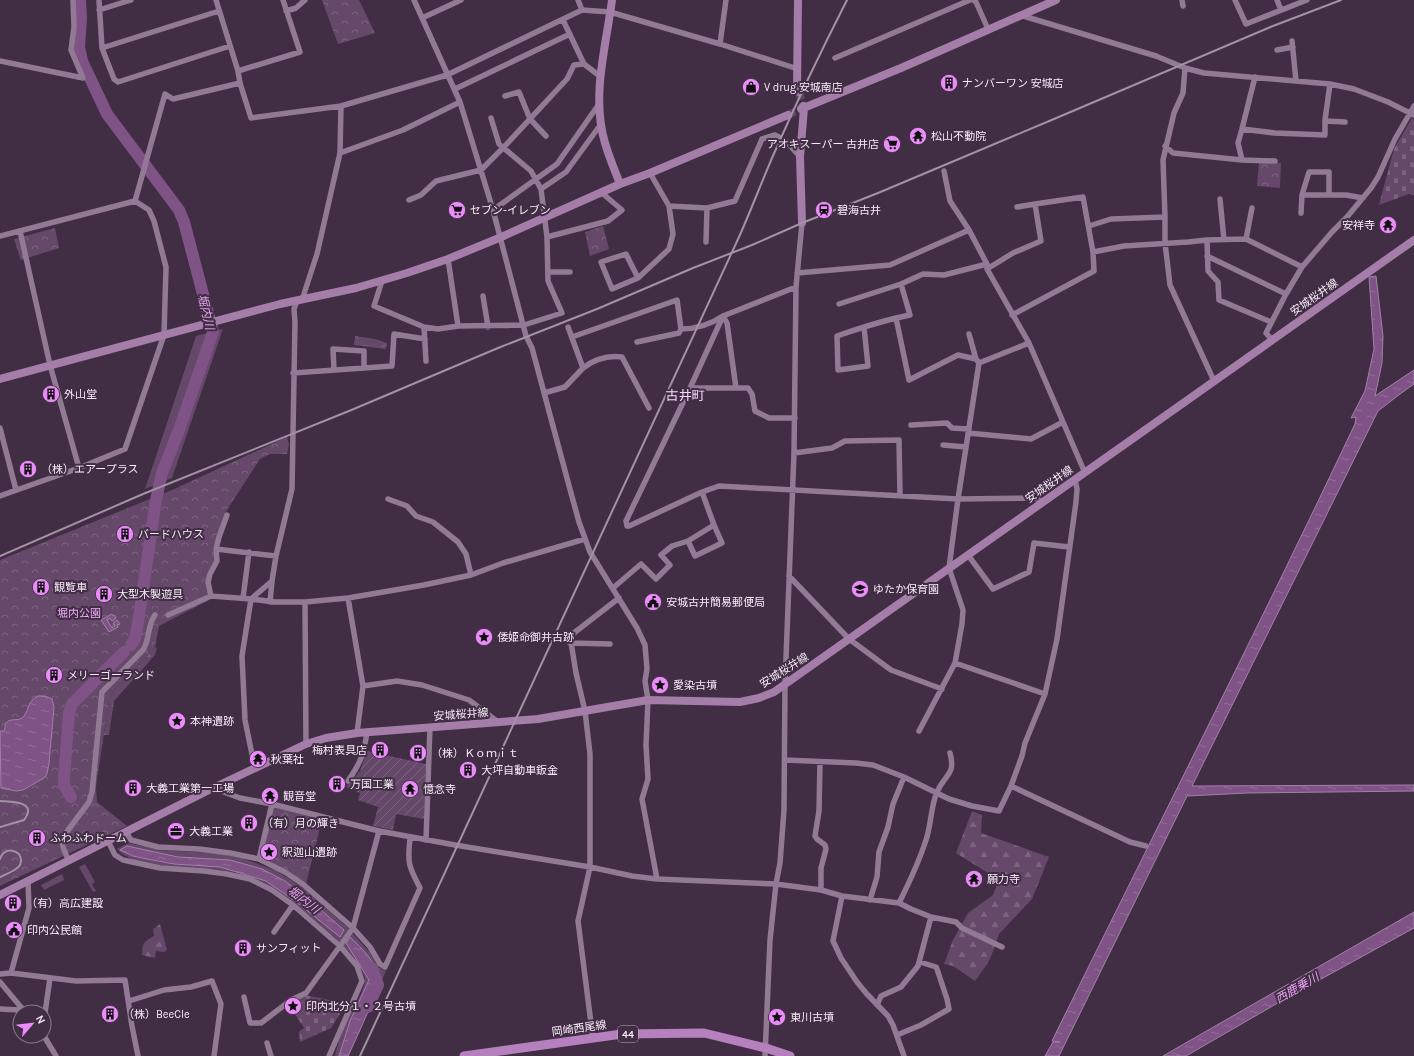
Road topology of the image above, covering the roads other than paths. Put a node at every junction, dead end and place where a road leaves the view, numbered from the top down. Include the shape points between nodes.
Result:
1 (73, 0) edge
2 (99, 0) edge
3 (131, 0) edge
4 (216, 0) edge
5 (283, 0) edge
6 (305, 0) edge
7 (414, 0) edge
8 (461, 0) edge
9 (578, 0) edge
10 (612, 0) edge
11 (726, 0) edge
12 (798, 0) edge
13 (970, 0) edge
14 (973, 0) edge
15 (1056, 0) edge
16 (1182, 0) edge
17 (1235, 0) edge
18 (1277, 0) edge
19 (1307, 0) edge
20 (1183, 6) dead end
21 (99, 10) junction
22 (582, 10) junction
23 (1281, 10) junction
24 (219, 11) junction
25 (286, 11) junction
26 (610, 12) junction
27 (1020, 15) junction
28 (422, 18) junction
29 (563, 20) junction
30 (988, 29) junction
31 (570, 34) junction
32 (1292, 41) dead end
33 (720, 44) junction
34 (230, 46) junction
35 (1293, 47) junction
36 (102, 48) junction
37 (1277, 50) dead end
38 (835, 58) dead end
39 (0, 61) edge
40 (584, 64) junction
41 (1185, 68) junction
42 (798, 69) junction
43 (238, 71) junction
44 (447, 75) junction
45 (601, 77) junction
46 (1254, 77) junction
47 (1296, 81) junction
48 (240, 84) junction
49 (1330, 84) junction
50 (455, 89) junction
51 (799, 92) tunnel mouth
52 (505, 96) dead end
53 (460, 102) junction
54 (600, 104) junction
55 (341, 106) junction
56 (1414, 106) edge
57 (788, 115) tunnel mouth
58 (1412, 115) edge
59 (491, 118) dead end
60 (530, 119) junction
61 (1325, 121) junction
62 (1345, 122) dead end
63 (602, 124) junction
64 (1242, 129) junction
65 (546, 136) dead end
66 (779, 137) dead end
67 (787, 142) dead end
68 (1166, 146) junction
69 (503, 148) junction
70 (340, 154) junction
71 (800, 157) junction
72 (1242, 160) junction
73 (1275, 161) dead end
74 (481, 170) junction
75 (944, 171) dead end
76 (650, 173) junction
77 (535, 178) junction
78 (620, 184) junction
79 (541, 190) junction
80 (602, 193) junction
81 (1302, 195) junction
82 (1329, 195) junction
83 (1363, 198) junction
84 (1220, 199) dead end
85 (409, 200) dead end
86 (135, 201) junction
87 (1035, 204) junction
88 (669, 206) junction
89 (1017, 207) dead end
90 (707, 208) junction
91 (1252, 208) dead end
92 (492, 210) junction
93 (1301, 213) dead end
94 (545, 217) junction
95 (1165, 217) junction
96 (802, 222) joint
97 (1089, 226) junction
98 (969, 230) junction
99 (20, 231) junction
100 (0, 236) edge
101 (547, 237) junction
102 (499, 238) junction
103 (1207, 240) junction
104 (1224, 240) junction
105 (1246, 240) junction
106 (1414, 240) edge
107 (706, 242) dead end
108 (1165, 243) junction
109 (1094, 252) junction
110 (1207, 256) junction
111 (448, 259) junction
112 (987, 267) junction
113 (1302, 267) junction
114 (548, 272) junction
115 (570, 272) dead end
116 (798, 273) junction
117 (638, 278) junction
118 (382, 281) junction
119 (901, 284) junction
120 (796, 287) junction
121 (1286, 294) junction
122 (483, 296) dead end
123 (299, 300) junction
124 (838, 304) dead end
125 (1012, 315) junction
126 (723, 316) junction
127 (896, 318) junction
128 (1271, 322) junction
129 (524, 325) junction
130 (458, 326) junction
131 (488, 326) junction
132 (424, 327) junction
133 (568, 327) dead end
134 (864, 327) junction
135 (681, 329) junction
136 (969, 334) dead end
137 (164, 335) junction
138 (572, 337) junction
139 (425, 339) junction
140 (1272, 340) junction
141 (637, 342) dead end
142 (1029, 343) junction
143 (426, 361) dead end
144 (977, 361) junction
145 (50, 365) junction
146 (364, 368) junction
147 (583, 368) junction
148 (334, 370) junction
149 (293, 373) junction
150 (0, 379) edge
151 (1214, 381) junction
152 (690, 388) junction
153 (736, 388) junction
154 (544, 393) junction
155 (649, 408) dead end
156 (795, 418) junction
157 (1063, 422) junction
158 (911, 425) dead end
159 (0, 428) edge
160 (968, 431) junction
161 (943, 444) dead end
162 (966, 447) junction
163 (794, 453) junction
164 (79, 468) junction
165 (1085, 473) junction
166 (1075, 480) junction
167 (16, 490) junction
168 (792, 490) junction
169 (702, 492) junction
170 (900, 495) junction
171 (0, 496) edge
172 (388, 499) dead end
173 (958, 499) junction
174 (1043, 502) junction
175 (227, 515) dead end
176 (714, 525) junction
177 (585, 539) junction
178 (688, 541) junction
179 (1069, 547) junction
180 (216, 550) junction
181 (249, 552) junction
182 (968, 555) junction
183 (276, 556) junction
184 (949, 568) junction
185 (470, 575) junction
186 (789, 576) junction
187 (272, 581) junction
188 (613, 588) junction
189 (211, 596) junction
190 (243, 598) junction
191 (348, 598) junction
192 (619, 598) junction
193 (251, 599) junction
194 (270, 602) junction
195 (304, 602) junction
196 (155, 615) dead end
197 (168, 615) dead end
198 (849, 639) junction
199 (570, 642) junction
200 (610, 644) dead end
201 (955, 663) junction
202 (785, 684) junction
203 (363, 686) junction
204 (942, 688) junction
205 (1045, 694) junction
206 (648, 700) junction
207 (585, 711) junction
208 (499, 723) junction
209 (430, 727) junction
210 (919, 731) dead end
211 (367, 732) junction
212 (357, 733) junction
213 (306, 744) junction
214 (950, 753) dead end
215 (785, 760) junction
216 (820, 762) junction
217 (255, 769) junction
218 (904, 777) junction
219 (348, 781) dead end
220 (1011, 786) junction
221 (213, 788) junction
222 (937, 792) junction
223 (272, 804) junction
224 (379, 831) junction
225 (126, 832) junction
226 (410, 839) dead end
227 (426, 840) junction
228 (108, 841) junction
229 (1146, 846) dead end
230 (259, 859) junction
231 (69, 861) junction
232 (590, 867) junction
233 (657, 879) junction
234 (28, 882) junction
235 (776, 884) junction
236 (821, 890) junction
237 (0, 895) edge
238 (842, 896) junction
239 (870, 900) junction
240 (899, 903) junction
241 (293, 905) junction
242 (931, 917) junction
243 (353, 928) junction
244 (274, 932) dead end
245 (340, 946) junction
246 (1002, 947) dead end
247 (920, 962) junction
248 (11, 973) junction
249 (0, 974) edge
250 (50, 978) junction
251 (0, 982) edge
252 (244, 997) dead end
253 (129, 1001) junction
254 (18, 1004) edge
255 (47, 1004) edge
256 (877, 1005) junction
257 (0, 1009) edge
258 (12, 1010) edge
259 (897, 1035) junction
260 (593, 1039) junction
261 (267, 1043) dead end
262 (49, 1044) edge
263 (765, 1052) edge
264 (56, 1056) edge
265 (138, 1056) edge
266 (214, 1056) edge
267 (271, 1056) edge
268 (329, 1056) edge
269 (464, 1056) edge
270 (790, 1056) edge
271 (904, 1056) edge

1 - 39 street via 74,27 71,50 83,78
2 - 21 street
3 - 21 street
4 - 24 street
5 - 25 street
6 - 25 street via 296,8
7 - 28 street
8 - 28 street
9 - 22 street
10 - 26 main road
11 - 33 street
12 - 42 main road
13 - 38 street
14 - 30 street
15 - 27 main road
16 - 20 street
17 - 23 street via 1246,24
18 - 23 street
19 - 23 street
21 - 36 street
22 - 26 street
22 - 29 street
24 - 34 street
24 - 36 street
25 - 43 street via 300,52
26 - 33 street
26 - 45 main road
27 - 30 main road
27 - 41 street via 1156,56
28 - 44 street
29 - 31 street
29 - 44 street
30 - 71 main road via 803,108
31 - 40 street
31 - 50 street
32 - 35 street
33 - 42 street
34 - 36 street via 118,82 114,79
34 - 43 street
35 - 37 street
35 - 47 street
40 - 45 street
40 - 60 street via 574,65 567,80
41 - 46 street
41 - 68 street via 1183,93 1174,113
42 - 51 main road
43 - 48 street
44 - 50 street
44 - 55 street
45 - 54 main road
46 - 47 street
46 - 64 street
47 - 49 street
48 - 55 street via 251,118
48 - 86 street via 173,99 165,94
49 - 58 street via 1354,89 1388,102
49 - 61 street
50 - 53 street
52 - 60 street via 519,92
53 - 70 street via 403,130
53 - 74 street
54 - 63 main road
54 - 77 street via 557,164
55 - 70 street
56 - 58 street
57 - 76 main road
58 - 83 street via 1395,139 1378,177
59 - 69 street via 499,144
60 - 65 street
60 - 69 street
61 - 62 street
61 - 64 street via 1325,135
63 - 78 main road via 605,143
63 - 79 street via 566,172
64 - 72 street via 1238,143
66 - 90 street via 775,134 762,139 735,201
67 - 71 street
68 - 72 street via 1173,153
68 - 95 street via 1163,160
69 - 74 street
69 - 77 street via 531,171
70 - 123 street via 317,254
71 - 96 main road
72 - 73 street
74 - 85 street via 436,182 421,195
74 - 92 street
75 - 98 street via 950,201
76 - 78 main road
76 - 88 street
77 - 79 street
77 - 92 street
78 - 80 main road
79 - 94 street
80 - 94 main road
80 - 101 street via 622,210 608,221
81 - 82 street
81 - 82 street via 1309,172 1329,172
81 - 93 street
82 - 83 street
83 - 113 street
84 - 104 street
86 - 99 street
86 - 137 street via 149,210 166,266
87 - 89 street
87 - 97 street via 1083,197
87 - 112 street via 1041,241
88 - 90 street
88 - 117 street via 673,234 669,249
90 - 107 street
91 - 105 street
92 - 102 street
94 - 101 street
94 - 102 main road
95 - 97 street via 1111,220
95 - 108 street
96 - 116 street
97 - 109 street
98 - 112 street
98 - 116 street via 890,266
99 - 100 street
99 - 145 street
101 - 114 street
102 - 111 main road
102 - 129 street
103 - 104 street
103 - 108 street
103 - 110 street
104 - 105 street
105 - 113 street
106 - 140 main road, 安城桜井線
108 - 109 street via 1124,246
108 - 151 street via 1170,285
109 - 125 street via 1094,271
110 - 121 street
110 - 128 street via 1208,271 1218,282 1219,300
111 - 118 main road
111 - 130 street
112 - 119 street via 944,275 922,274
112 - 125 street
113 - 121 street
114 - 115 street
114 - 129 street via 548,282 562,312
116 - 120 street
117 - 117 street via 612,289 601,262 626,254
118 - 123 main road
118 - 132 street via 374,306
119 - 124 street
119 - 127 street via 910,315
120 - 126 street
120 - 156 street
121 - 128 street
122 - 131 street
123 - 137 main road
123 - 149 street via 294,309
125 - 142 street
126 - 135 street via 690,329
126 - 152 street
126 - 153 street via 727,323
127 - 134 street
127 - 144 street via 909,380 958,355
128 - 140 street via 1266,333
129 - 131 street
129 - 154 street
130 - 131 street
130 - 132 street via 438,329
132 - 139 street
133 - 138 street
134 - 134 street via 837,336 838,370 868,366
135 - 138 street via 677,300
135 - 141 street via 679,333
136 - 144 street
137 - 145 main road
137 - 164 street via 125,449
138 - 147 street
139 - 143 street
139 - 146 street via 394,334 392,366
140 - 151 main road, 安城桜井線
142 - 144 street
142 - 157 street
144 - 160 street
145 - 150 main road
145 - 164 street
146 - 148 street
146 - 148 street via 364,351 334,349
147 - 154 street via 565,387
147 - 155 street via 612,355 622,357
148 - 149 street
149 - 183 street via 292,489
151 - 165 main road, 安城桜井線
152 - 153 street
152 - 169 street via 626,524 630,526
153 - 156 street via 748,388 752,394 755,411 769,418
154 - 177 street
156 - 163 street
157 - 160 street via 1031,439
157 - 165 street
158 - 160 street via 947,423 952,428
159 - 167 street
160 - 162 street
161 - 162 street
162 - 173 street
163 - 168 street
163 - 170 street via 832,448 845,441 899,440
164 - 167 street
165 - 166 main road, 安城桜井線
166 - 174 main road, 安城桜井線
166 - 179 street via 1077,489
167 - 171 street
168 - 169 street via 719,486
168 - 170 street
168 - 186 street
169 - 176 street
170 - 173 street
172 - 185 street via 406,506 416,516 433,522 458,542 466,554
173 - 174 street via 1035,498
173 - 184 street
174 - 182 main road, 安城桜井線
175 - 180 street
176 - 178 street
176 - 178 street via 722,543 695,556
177 - 185 street
177 - 188 street via 590,552
178 - 188 street via 672,546 662,555 670,565 656,579 641,564
179 - 182 street via 1034,543 1029,572 993,589
179 - 205 street via 1057,639
180 - 181 street
180 - 189 street via 216,561 208,582
181 - 183 street
181 - 190 street
182 - 184 main road, 安城桜井線
183 - 187 street
184 - 198 main road, 安城桜井線
184 - 201 street via 962,610
185 - 191 street
186 - 198 street
186 - 202 street
187 - 193 street
187 - 194 street
188 - 192 street
189 - 190 street
189 - 197 street
190 - 193 street
191 - 195 street
191 - 203 street
192 - 199 street via 570,636
192 - 206 street via 645,645 645,682
193 - 194 street
193 - 217 street via 242,656 245,720
194 - 195 street
195 - 213 street
196 - 231 street via 147,645 102,692 92,792 62,841 63,850
198 - 202 main road, 安城桜井線
198 - 204 street via 891,670
199 - 200 street
199 - 207 street
201 - 204 street
201 - 205 street
202 - 206 main road, 安城桜井線 via 766,695 740,702
202 - 215 street
203 - 208 street via 397,681 422,685 469,700
203 - 212 street
204 - 210 street
205 - 220 street
206 - 207 main road, 安城桜井線
206 - 233 street via 648,779 642,799
207 - 208 main road, 安城桜井線 via 538,720
207 - 232 street via 590,754
208 - 209 main road, 安城桜井線
209 - 211 main road, 安城桜井線
209 - 227 street
211 - 212 main road, 安城桜井線
211 - 219 street via 360,764
212 - 213 main road, 安城桜井線
213 - 217 main road, 安城桜井線
214 - 222 street via 951,771
215 - 216 street
215 - 235 street via 784,810
216 - 218 street via 856,762 873,765
216 - 236 street via 819,811 815,836 826,849 821,868
217 - 221 main road, 安城桜井線
218 - 222 street
218 - 239 street via 893,804
220 - 222 street via 999,811 972,806 941,796
220 - 229 street via 1130,842
221 - 223 street via 240,798
221 - 225 main road, 安城桜井線
222 - 240 street via 927,839 913,876
223 - 224 street
223 - 230 street
224 - 227 street
224 - 243 street
225 - 228 main road, 安城桜井線
225 - 230 street via 131,840 158,847 199,849
226 - 243 street via 408,858 420,888 386,967 380,964 370,947
227 - 232 street
228 - 231 main road, 安城桜井線
228 - 241 street via 115,855 124,860 160,868 204,871 250,879
230 - 243 street via 304,885
231 - 234 main road, 安城桜井線
232 - 233 street
232 - 260 street via 578,921
233 - 235 street
234 - 237 main road, 安城桜井線
234 - 248 street via 29,908
235 - 236 street
235 - 263 street via 770,940
236 - 238 street
238 - 239 street
238 - 256 street via 833,941 857,982
239 - 240 street
240 - 242 street
241 - 244 street
241 - 245 street
242 - 246 street via 956,922 962,928
242 - 247 street
243 - 245 street
245 - 252 street via 306,993 291,1000 261,1023 250,1023
245 - 268 street via 357,966 362,981
247 - 256 street via 901,987 881,996
247 - 259 street via 938,969 948,1009
248 - 249 street
248 - 250 street
250 - 253 street via 76,981 126,980
250 - 255 street
251 - 254 street
253 - 265 street
253 - 266 street via 164,990 191,987 212,981 221,1004
256 - 259 street via 888,1016
257 - 258 street
259 - 271 street
260 - 263 main road, 岡崎西尾線 / 44 via 622,1034 704,1033
260 - 269 main road, 岡崎西尾線 / 44
261 - 267 street
262 - 264 street
263 - 270 main road, 岡崎西尾線 / 44

